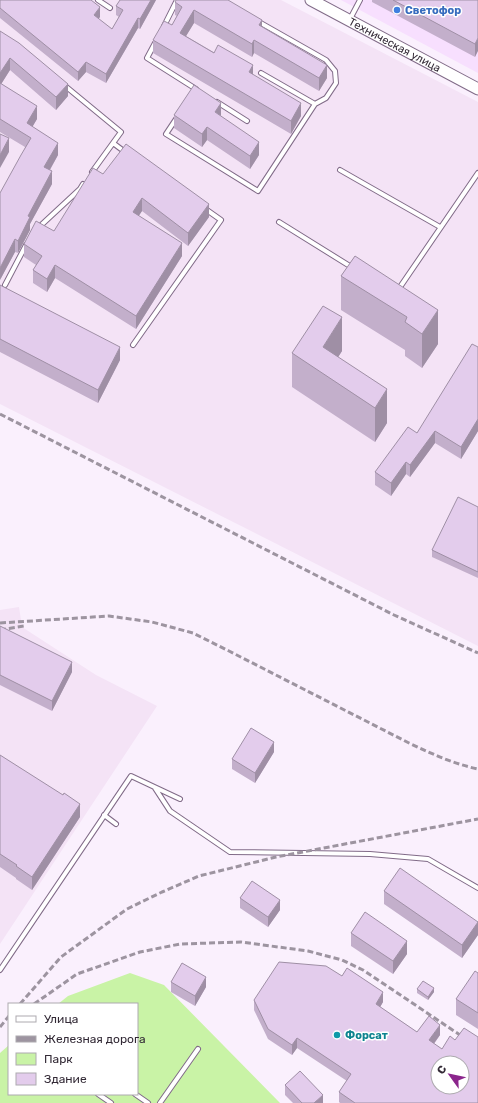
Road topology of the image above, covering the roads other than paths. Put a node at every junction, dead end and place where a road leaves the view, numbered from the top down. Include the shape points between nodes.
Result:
1 (98, 0) edge
2 (176, 0) edge
3 (311, 0) edge
4 (360, 0) edge
5 (110, 8) dead end
6 (253, 19) edge
7 (349, 20) junction
8 (160, 32) edge
9 (157, 39) edge
10 (261, 73) dead end
11 (59, 81) edge
12 (196, 89) junction
13 (478, 89) edge
14 (202, 93) edge
15 (192, 95) edge
16 (215, 101) edge
17 (315, 104) junction
18 (179, 115) edge
19 (247, 121) dead end
20 (113, 143) junction
21 (132, 157) edge
22 (340, 170) dead end
23 (478, 173) edge
24 (202, 206) edge
25 (279, 222) dead end
26 (440, 228) junction
27 (33, 232) edge
28 (29, 239) edge
29 (356, 270) edge
30 (5, 285) dead end
31 (395, 294) edge
32 (134, 345) dead end
33 (155, 788) junction
34 (180, 799) dead end
35 (104, 815) junction
36 (116, 824) dead end
37 (478, 888) edge
38 (0, 970) edge
39 (198, 1049) dead end
40 (99, 1095) edge
41 (136, 1095) edge
42 (111, 1103) edge
43 (148, 1103) edge
44 (160, 1103) edge

1 - 5 lane
2 - 8 lane
3 - 7 main road, Техническая улица
4 - 7 lane
6 - 17 lane via 326,60 335,71 336,83 326,98
7 - 13 main road, Техническая улица
9 - 12 lane via 148,58
10 - 17 lane
11 - 20 lane via 121,132
12 - 14 lane
12 - 15 lane
16 - 19 lane
17 - 18 lane via 258,190 166,134
20 - 21 lane
20 - 27 lane via 80,189
22 - 26 lane
23 - 26 lane
24 - 32 lane via 221,220
25 - 29 lane
26 - 31 lane
28 - 30 lane
33 - 34 lane
33 - 35 lane via 131,776
33 - 37 lane via 170,811 230,852 370,854 428,859
35 - 36 lane
35 - 38 lane
39 - 44 lane
40 - 42 lane
41 - 43 lane

